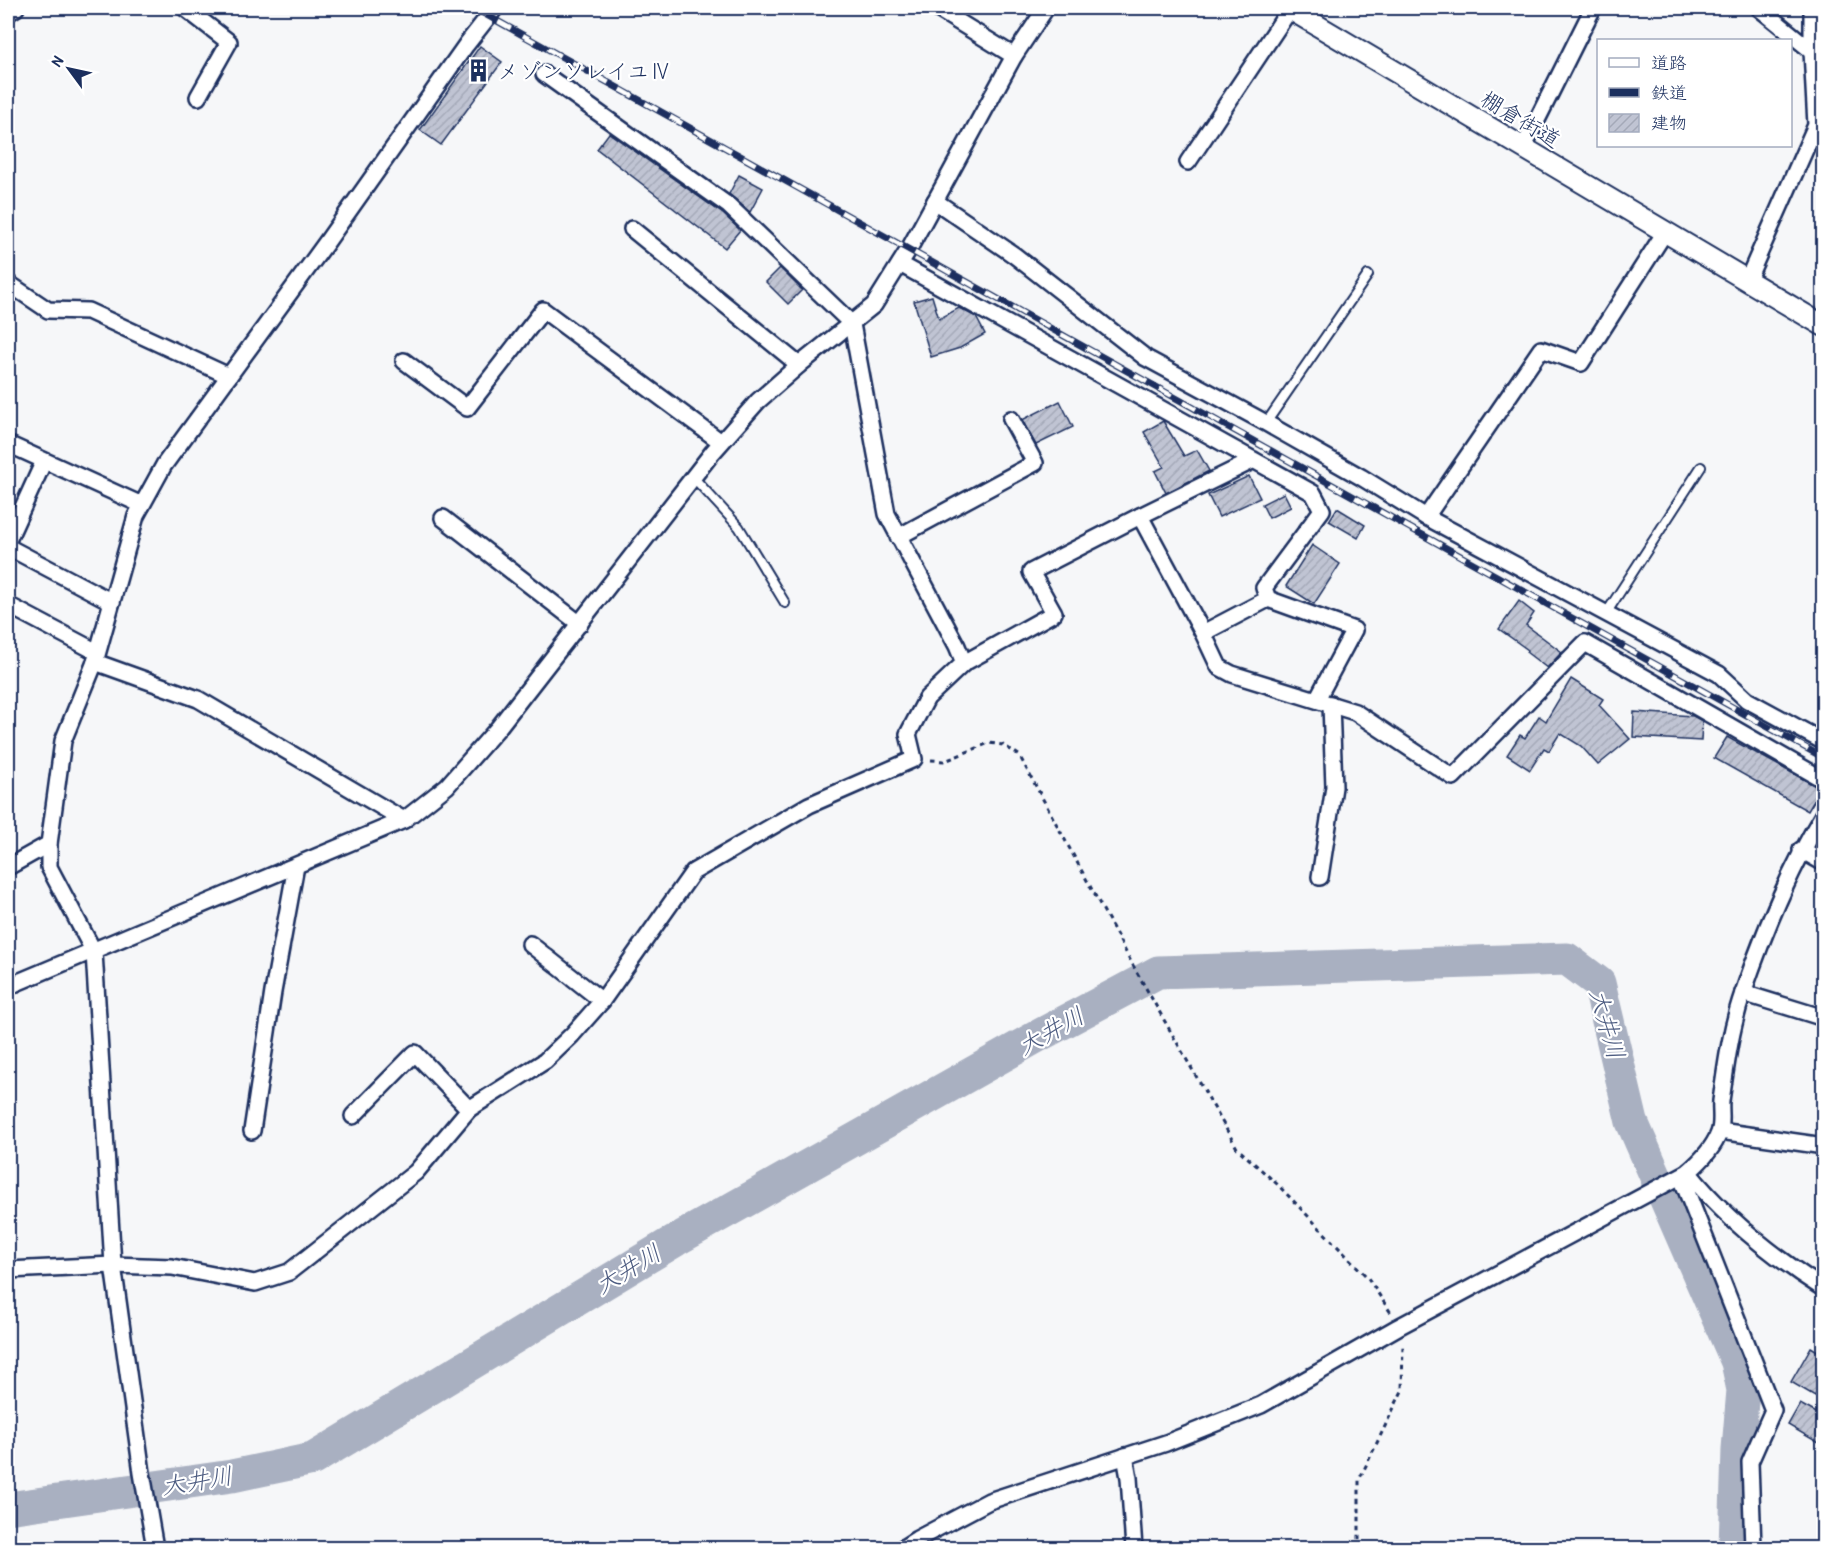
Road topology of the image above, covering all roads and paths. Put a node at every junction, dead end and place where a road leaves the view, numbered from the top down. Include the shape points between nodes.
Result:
1 (16, 8) edge
2 (185, 8) edge
3 (495, 8) edge
4 (936, 8) edge
5 (1046, 8) edge
6 (1289, 8) edge
7 (1593, 8) edge
8 (1760, 8) edge
9 (1812, 8) edge
10 (8, 13) edge
11 (1812, 51) junction
12 (1014, 56) junction
13 (544, 74) dead end
14 (198, 97) dead end
15 (1523, 148) junction
16 (1188, 162) dead end
17 (935, 201) junction
18 (632, 229) dead end
19 (1665, 232) junction
20 (900, 264) junction
21 (1368, 275) dead end
22 (1747, 281) junction
23 (8, 283) edge
24 (852, 324) junction
25 (1824, 326) edge
26 (404, 361) dead end
27 (800, 365) junction
28 (229, 376) junction
29 (1011, 419) dead end
30 (1266, 423) junction
31 (722, 442) junction
32 (8, 444) edge
33 (1254, 460) junction
34 (44, 461) junction
35 (1701, 468) dead end
36 (693, 477) junction
37 (142, 505) junction
38 (1140, 516) junction
39 (1426, 517) junction
40 (443, 518) dead end
41 (898, 537) junction
42 (8, 540) edge
43 (8, 547) edge
44 (1268, 599) junction
45 (112, 602) junction
46 (785, 603) dead end
47 (8, 605) edge
48 (1607, 612) junction
49 (580, 624) junction
50 (1203, 633) junction
51 (96, 657) junction
52 (964, 663) junction
53 (1324, 702) junction
54 (1824, 742) edge
55 (914, 759) junction
56 (1824, 780) edge
57 (1824, 813) edge
58 (404, 820) junction
59 (49, 844) junction
60 (1801, 850) junction
61 (1824, 863) edge
62 (296, 866) junction
63 (8, 867) edge
64 (1320, 877) dead end
65 (530, 944) dead end
66 (94, 952) junction
67 (8, 988) edge
68 (1743, 993) junction
69 (602, 1001) junction
70 (1824, 1018) edge
71 (470, 1109) junction
72 (353, 1116) dead end
73 (252, 1131) dead end
74 (1720, 1131) junction
75 (1824, 1146) edge
76 (1682, 1176) junction
77 (113, 1265) junction
78 (8, 1270) edge
79 (1824, 1289) edge
80 (1398, 1327) junction
81 (1125, 1456) junction
82 (155, 1548) edge
83 (903, 1548) edge
84 (1134, 1548) edge
85 (1361, 1548) edge
86 (1754, 1548) edge

1 - 10 street
2 - 14 street via 229,42
3 - 28 street
4 - 12 street
5 - 12 street
6 - 15 street, 棚倉街道
6 - 16 street
7 - 15 street
8 - 11 street
9 - 11 street
11 - 22 street via 1816,125
12 - 17 street
13 - 24 street via 729,206
15 - 19 street, 棚倉街道
17 - 20 street
17 - 30 street via 1014,255 1146,358
18 - 27 street
19 - 22 street, 棚倉街道
19 - 39 street via 1581,363 1541,349
20 - 24 street via 874,305
20 - 33 street
21 - 30 lane
22 - 25 street, 棚倉街道
23 - 28 street via 48,310 88,311
24 - 27 street
24 - 41 street via 886,514
26 - 31 street via 467,408 543,310
27 - 31 street via 758,401
28 - 37 street via 164,465
29 - 41 street via 1035,463
30 - 39 street
31 - 36 street
32 - 34 street
33 - 38 street
33 - 44 street via 1313,493 1322,510 1264,588
34 - 37 street
34 - 42 street
35 - 48 lane
36 - 46 lane via 739,527
36 - 49 street
37 - 45 street
38 - 50 street
38 - 52 street via 1031,572 1054,613
39 - 48 street
40 - 49 street
41 - 52 street
43 - 45 street
44 - 50 street
44 - 53 street via 1354,630
45 - 51 street
47 - 51 street
48 - 54 street via 1719,674 1747,700
49 - 58 street via 447,786
50 - 53 street via 1219,667
51 - 58 street via 198,699
51 - 59 street via 63,741
52 - 55 street via 927,698 908,734
53 - 56 street via 1354,712 1453,777 1586,643
53 - 64 street via 1334,787
55 - 69 street via 809,805 693,872
55 - 80 path via 945,761 989,743 1003,745 1019,755 1237,1149 1277,1184 1368,1278
57 - 60 street
58 - 62 street
59 - 63 street
59 - 66 street via 49,867
60 - 61 street
60 - 68 street
62 - 66 street
62 - 73 street
65 - 69 street
66 - 67 street
66 - 77 street
68 - 70 street
68 - 74 street via 1721,1103
69 - 71 street via 545,1061
71 - 72 street via 415,1053
71 - 77 street via 416,1172 289,1272 255,1283 172,1267
74 - 75 street
74 - 76 street via 1709,1151
76 - 79 street via 1768,1249
76 - 80 street
76 - 86 street via 1773,1410 1750,1462
77 - 78 street
77 - 82 street
80 - 81 street via 1260,1405
80 - 85 path via 1403,1345 1402,1391 1359,1480
81 - 83 street via 989,1501
81 - 84 street

